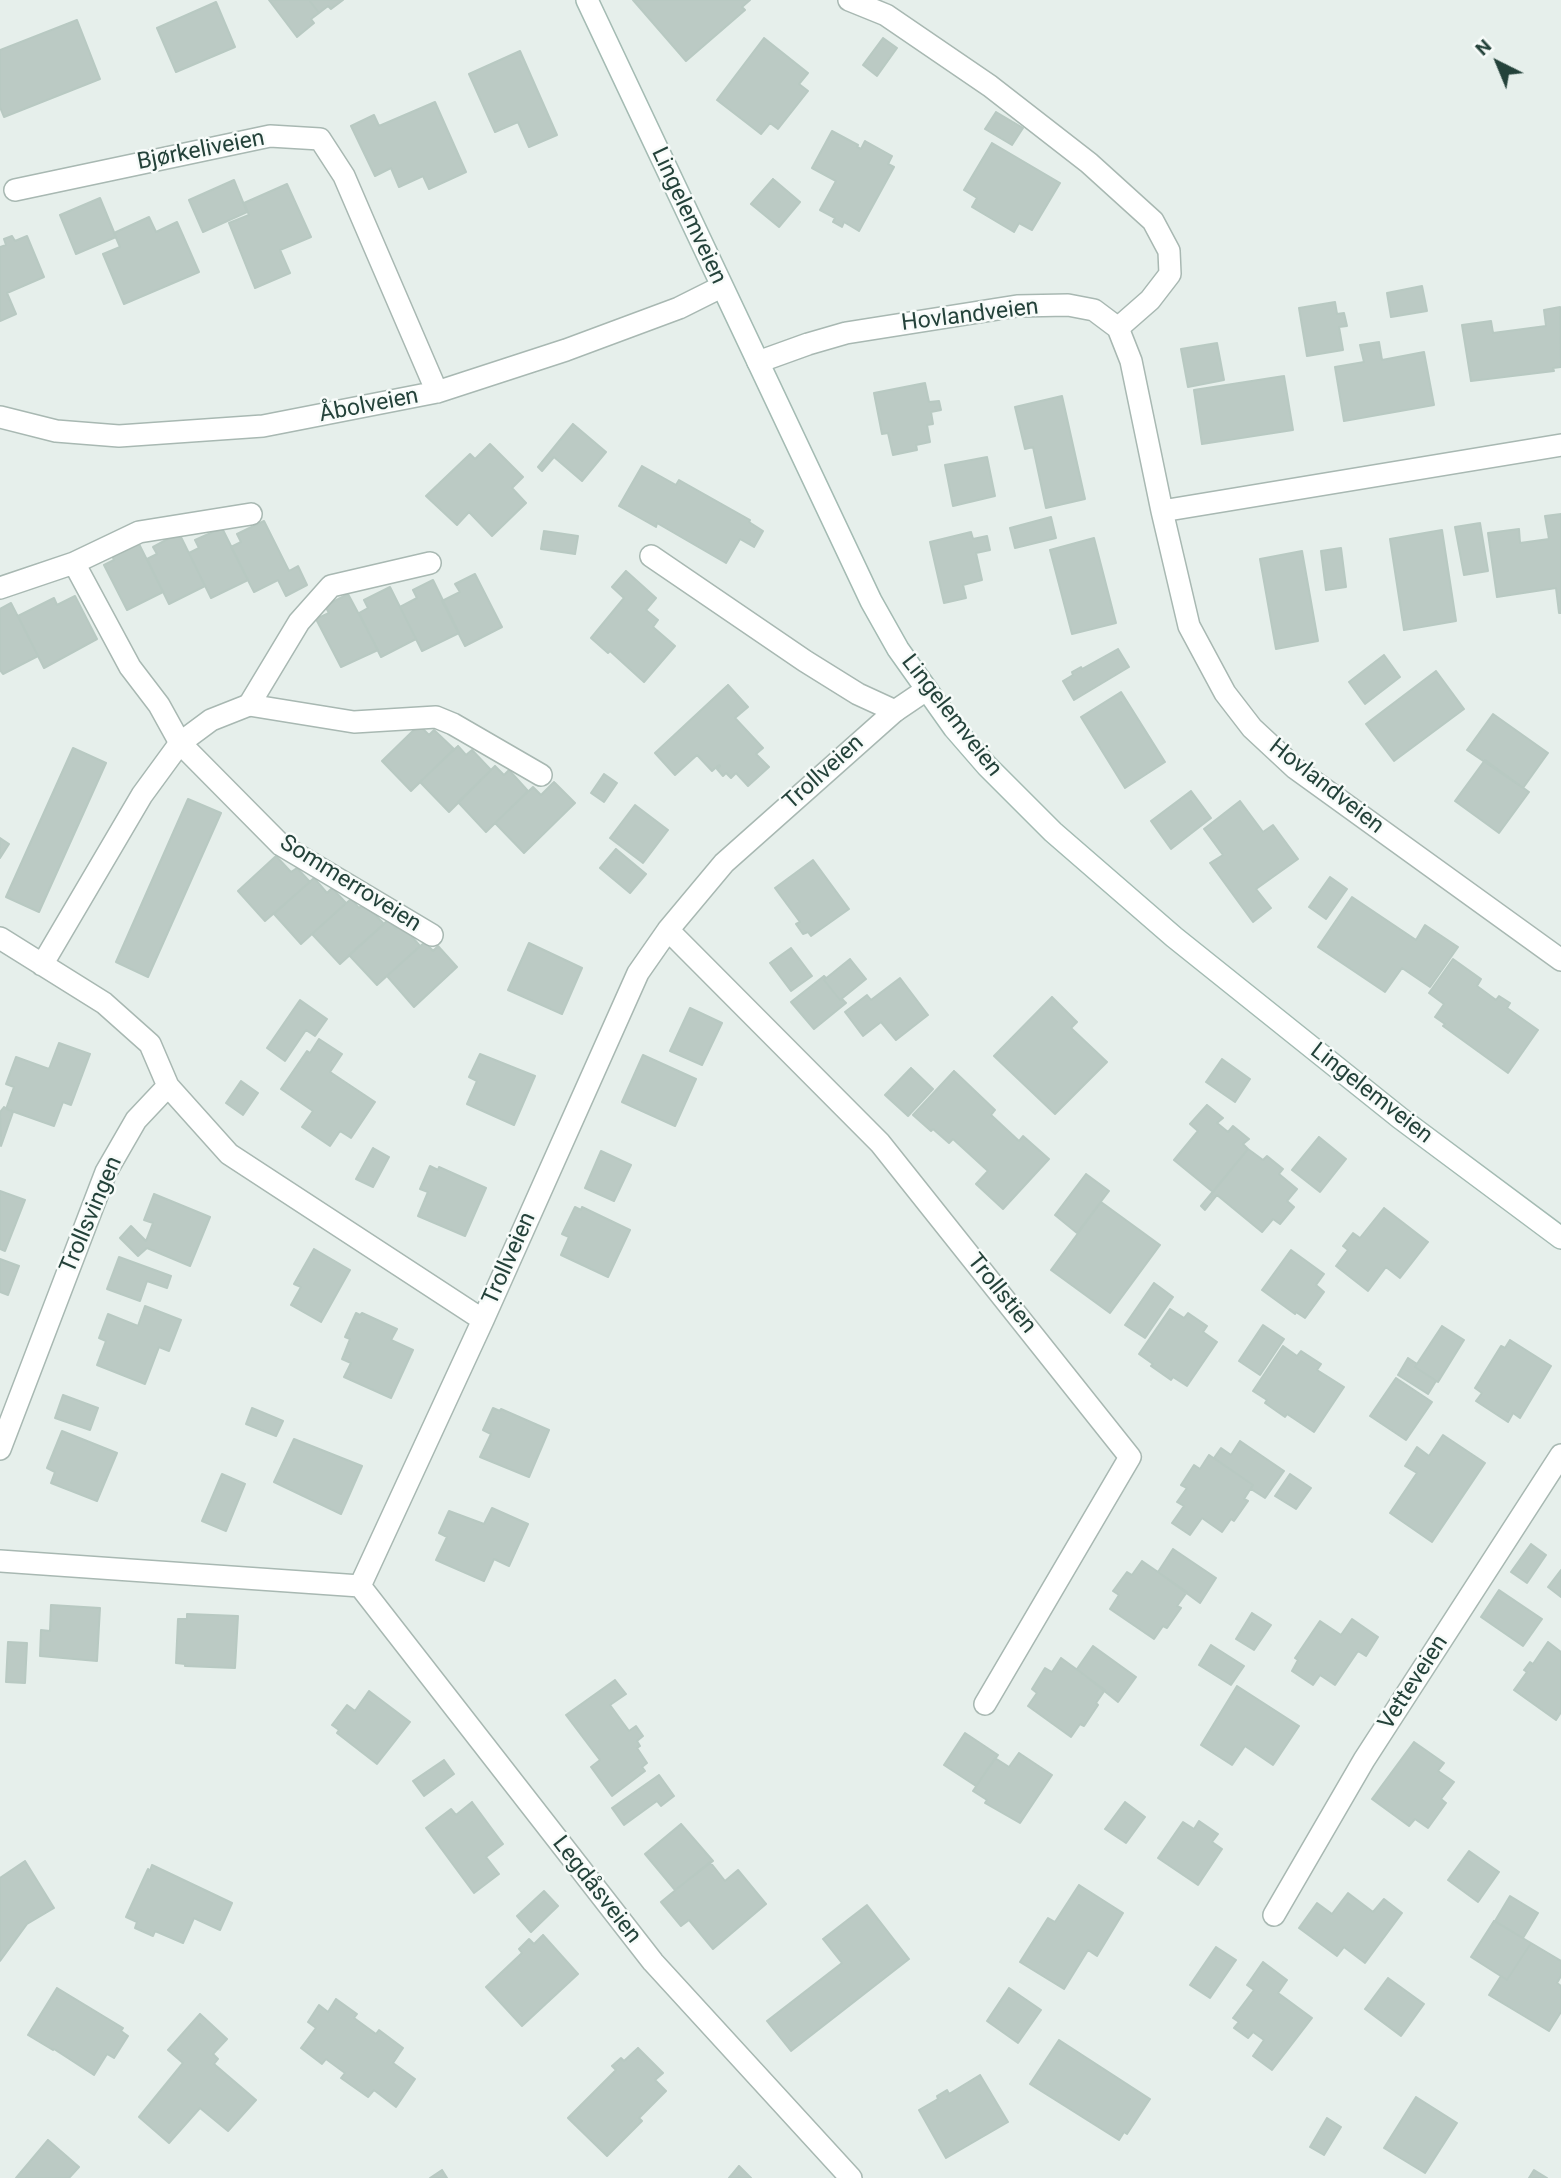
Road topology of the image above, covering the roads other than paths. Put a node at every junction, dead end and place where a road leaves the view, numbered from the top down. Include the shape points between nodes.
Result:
1 (587, 0) edge
2 (849, 0) edge
3 (15, 190) dead end
4 (721, 287) junction
5 (1118, 328) junction
6 (758, 362) junction
7 (437, 392) junction
8 (0, 417) edge
9 (1561, 445) edge
10 (1162, 511) junction
11 (251, 514) dead end
12 (652, 556) dead end
13 (74, 563) junction
14 (429, 563) dead end
15 (0, 588) edge
16 (926, 690) junction
17 (249, 705) junction
18 (895, 711) junction
19 (180, 743) junction
20 (541, 775) dead end
21 (668, 930) junction
22 (432, 935) dead end
23 (0, 938) edge
24 (1561, 960) edge
25 (41, 965) junction
26 (168, 1086) junction
27 (1561, 1238) edge
28 (483, 1320) junction
29 (0, 1449) edge
30 (1561, 1455) edge
31 (0, 1561) edge
32 (360, 1586) junction
33 (985, 1704) dead end
34 (1274, 1915) dead end
35 (851, 2178) edge

1 - 4 street, Lingelemveien
2 - 5 street via 886,15 990,86 1089,163 1153,221 1169,251 1170,274 1150,300
3 - 7 street, Bjørkeliveien via 270,136 320,139 344,176
4 - 6 street, Lingelemveien
4 - 7 street, Åbolveien via 679,308 566,350
5 - 6 street, Hovlandveien via 1094,310 1068,305 1017,306 846,333
5 - 10 street, Hovlandveien via 1131,361
6 - 16 street, Lingelemveien via 871,601
7 - 8 street, Åbolveien via 263,426 119,436 56,431
9 - 10 street
10 - 24 street, Hovlandveien via 1189,626 1225,693 1252,728 1295,768
11 - 13 street via 139,532
12 - 18 street via 805,661
13 - 15 street
13 - 19 street, Sommerroveien via 130,667
14 - 17 street via 331,586 299,622
16 - 18 street, Trollveien
16 - 27 street, Lingelemveien via 988,766 1073,850 1400,1118
17 - 19 street via 211,720
17 - 20 street via 354,722 436,718
18 - 21 street, Trollveien via 724,863
19 - 22 street, Sommerroveien via 281,845
19 - 25 street via 142,794
21 - 28 street, Trollveien via 638,973
21 - 33 street, Trollstien via 880,1143 1130,1457
23 - 25 street
25 - 26 street via 104,1003 150,1044
26 - 28 street via 229,1154
26 - 29 street, Trollsvingen via 136,1120 106,1172
28 - 32 street, Trollveien
30 - 34 street, Vetteveien via 1364,1760
31 - 32 street
32 - 35 street, Legdåsveien via 653,1962

